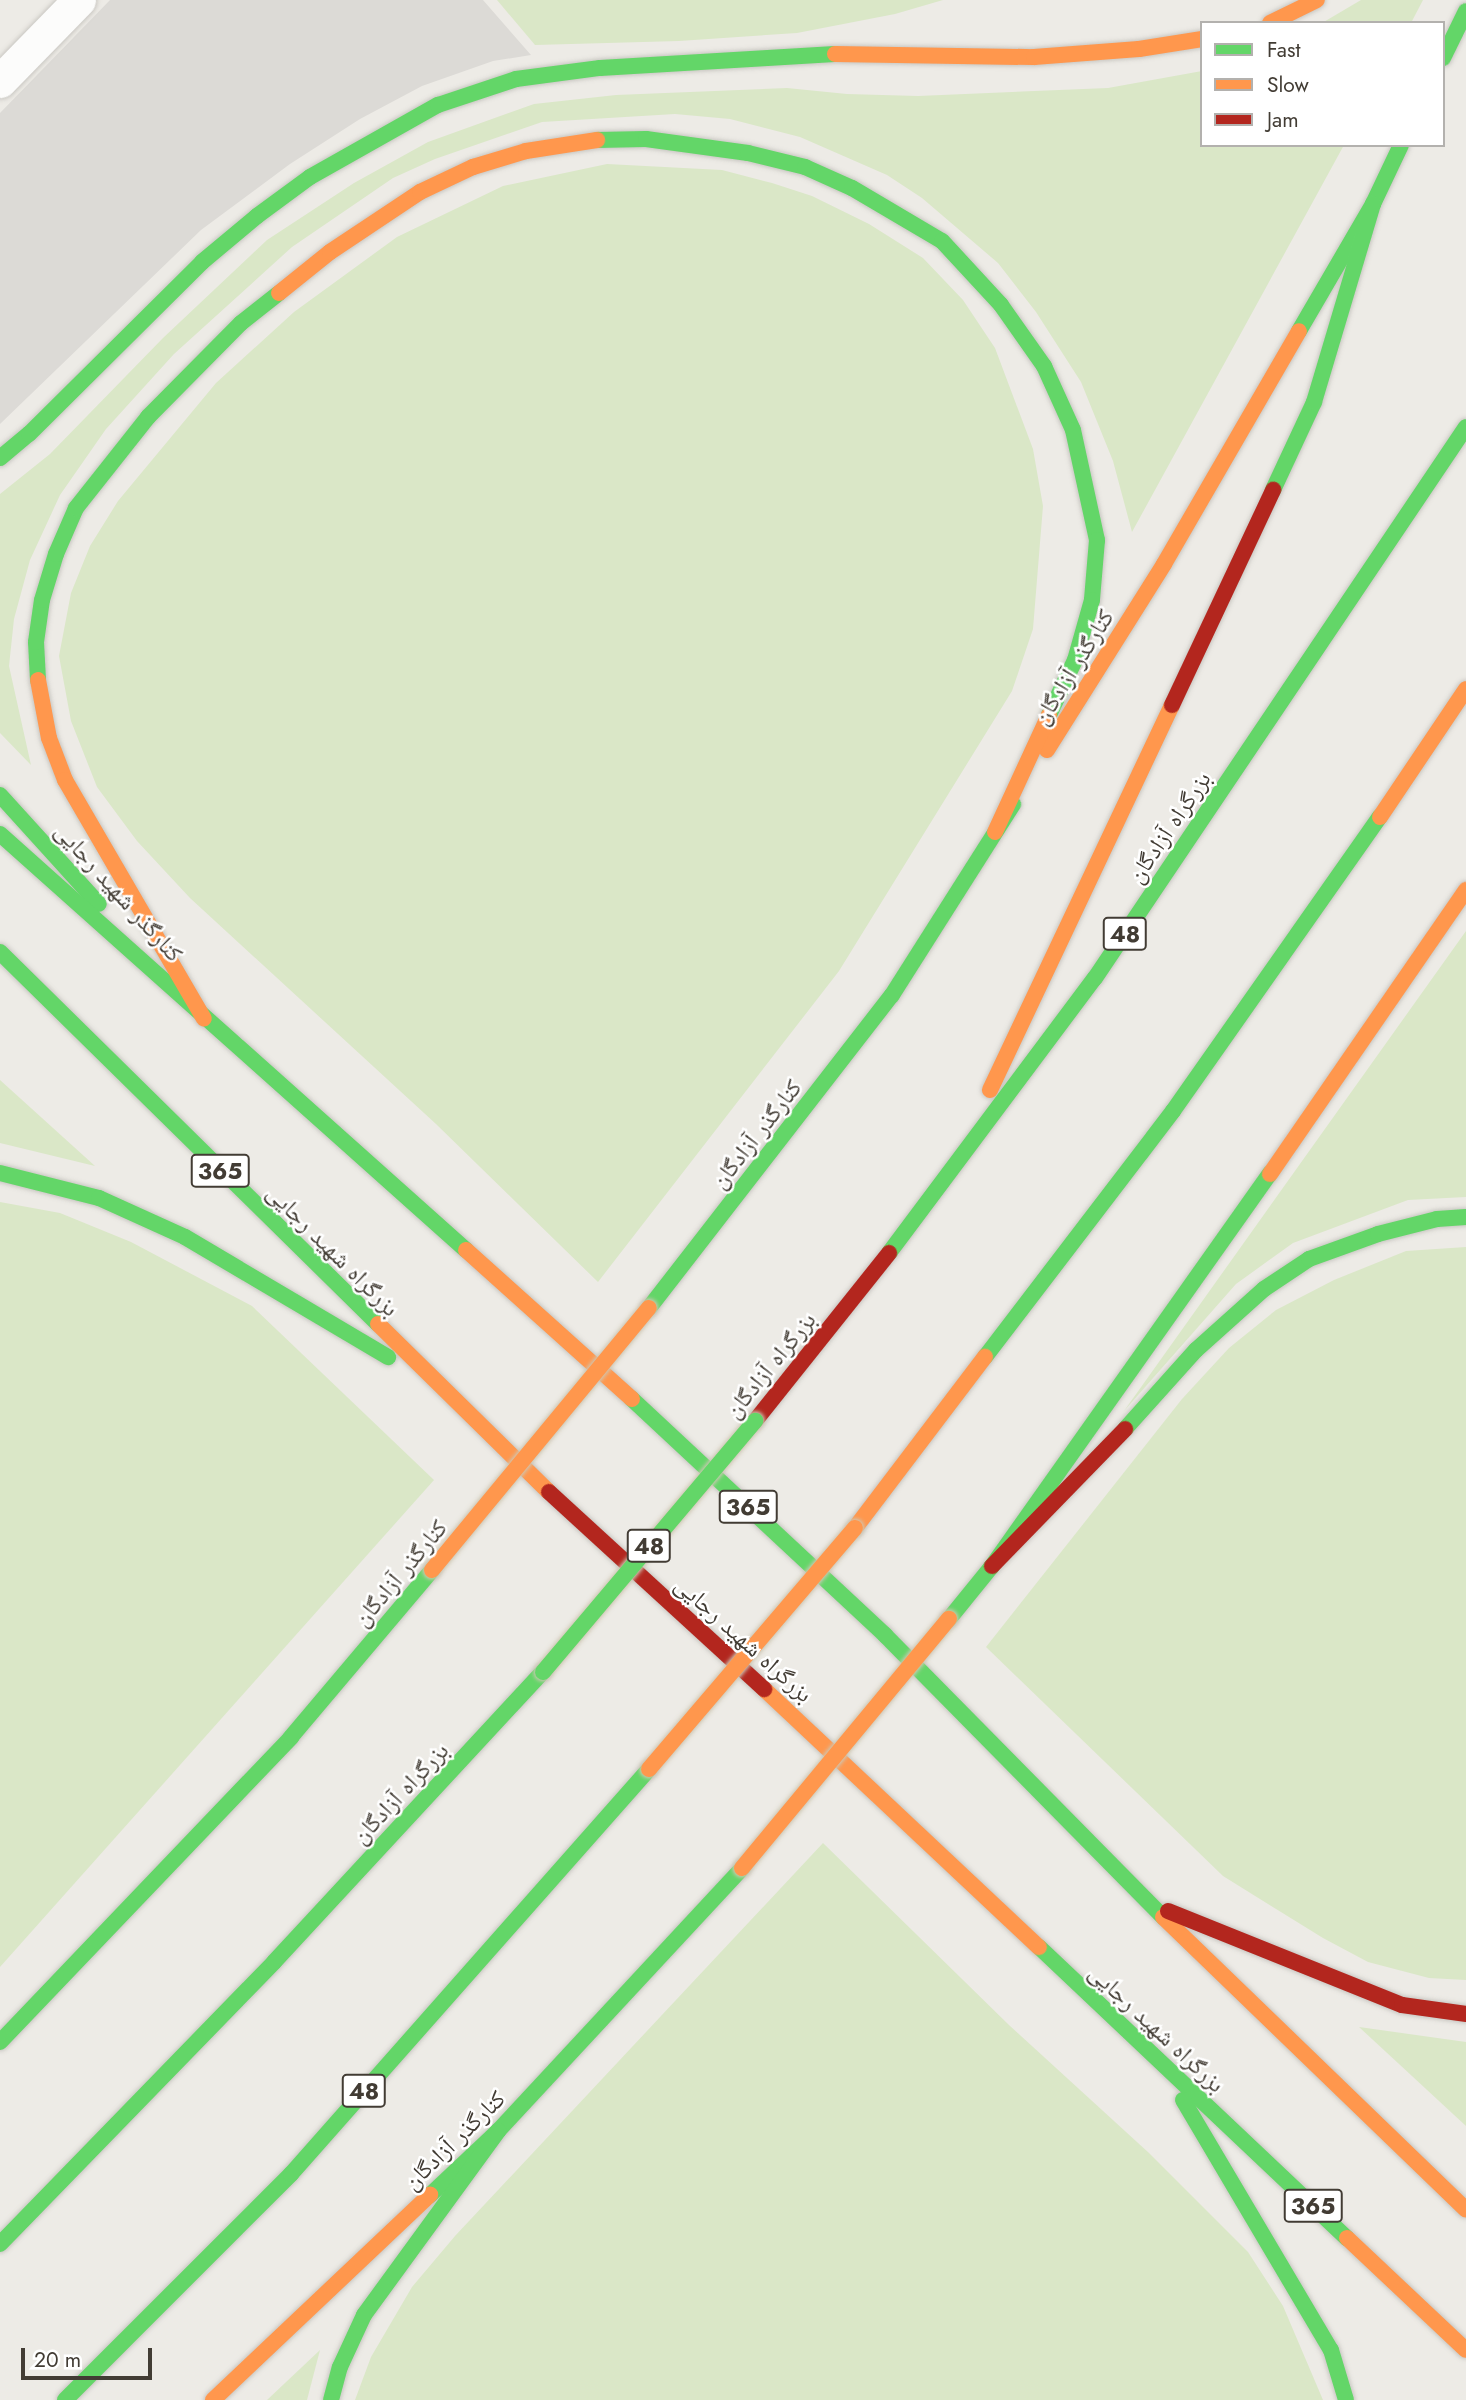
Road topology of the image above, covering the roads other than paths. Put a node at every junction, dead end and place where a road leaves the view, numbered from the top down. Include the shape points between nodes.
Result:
1 (79, 0) edge
2 (1317, 0) edge
3 (1466, 11) edge
4 (1274, 21) edge
5 (1200, 39) edge
6 (1445, 54) edge
7 (0, 81) edge
8 (1400, 147) edge
9 (1373, 204) junction
10 (1466, 427) edge
11 (0, 458) edge
12 (1466, 688) edge
13 (0, 795) edge
14 (995, 832) junction
15 (0, 834) edge
16 (1466, 890) edge
17 (0, 952) edge
18 (204, 1019) junction
19 (954, 1166) junction
20 (0, 1173) edge
21 (1466, 1217) edge
22 (441, 1388) junction
23 (992, 1566) junction
24 (1152, 1905) junction
25 (1466, 2014) edge
26 (0, 2042) edge
27 (1161, 2063) junction
28 (498, 2131) junction
29 (1466, 2210) edge
30 (0, 2244) edge
31 (1466, 2350) edge
32 (65, 2400) edge
33 (213, 2400) edge
34 (331, 2400) edge
35 (1346, 2400) edge

1 - 7 street
2 - 4 main road
3 - 6 main road
5 - 11 main road via 1034,57 842,54 600,68 516,79 438,106 310,177 257,216 202,262
8 - 9 main road, کنارگذر آزادگان
9 - 14 main road, کنارگذر آزادگان via 1164,564
9 - 19 main road via 1314,402
10 - 19 main road, بزرگراه آزادگان / 48 via 1095,978
12 - 32 main road, 48, bridge via 1340,877 1181,1100 855,1528 291,2174
13 - 18 main road, کنارگذر شهید رجایی
14 - 18 main road via 1075,660 1092,600 1097,540 1087,482 1073,430 1044,366 1001,305 942,241 852,188 805,167 748,153 646,139 592,140 526,151 474,167 419,192 330,252 240,323 148,416 76,508 55,554 36,642 38,688 49,738 65,780
14 - 26 main road, کنارگذر آزادگان, bridge via 892,995 649,1308 291,1737
15 - 18 main road, 365
16 - 23 main road
17 - 22 main road, بزرگراه شهید رجایی / 365
18 - 24 main road, 365 via 632,1399 885,1635
19 - 30 main road, بزرگراه آزادگان / 48, bridge via 755,1421 543,1672 274,1962
20 - 22 main road via 99,1198 185,1237
21 - 23 main road via 1378,1234 1309,1259 1264,1289 1196,1350
22 - 27 main road, بزرگراه شهید رجایی / 365
23 - 28 main road, کنارگذر آزادگان, bridge via 742,1868
24 - 25 main road via 1402,2005
24 - 29 main road, 365
27 - 31 main road, بزرگراه شهید رجایی / 365
27 - 35 main road via 1331,2350
28 - 33 main road, کنارگذر آزادگان
28 - 34 main road via 363,2315

